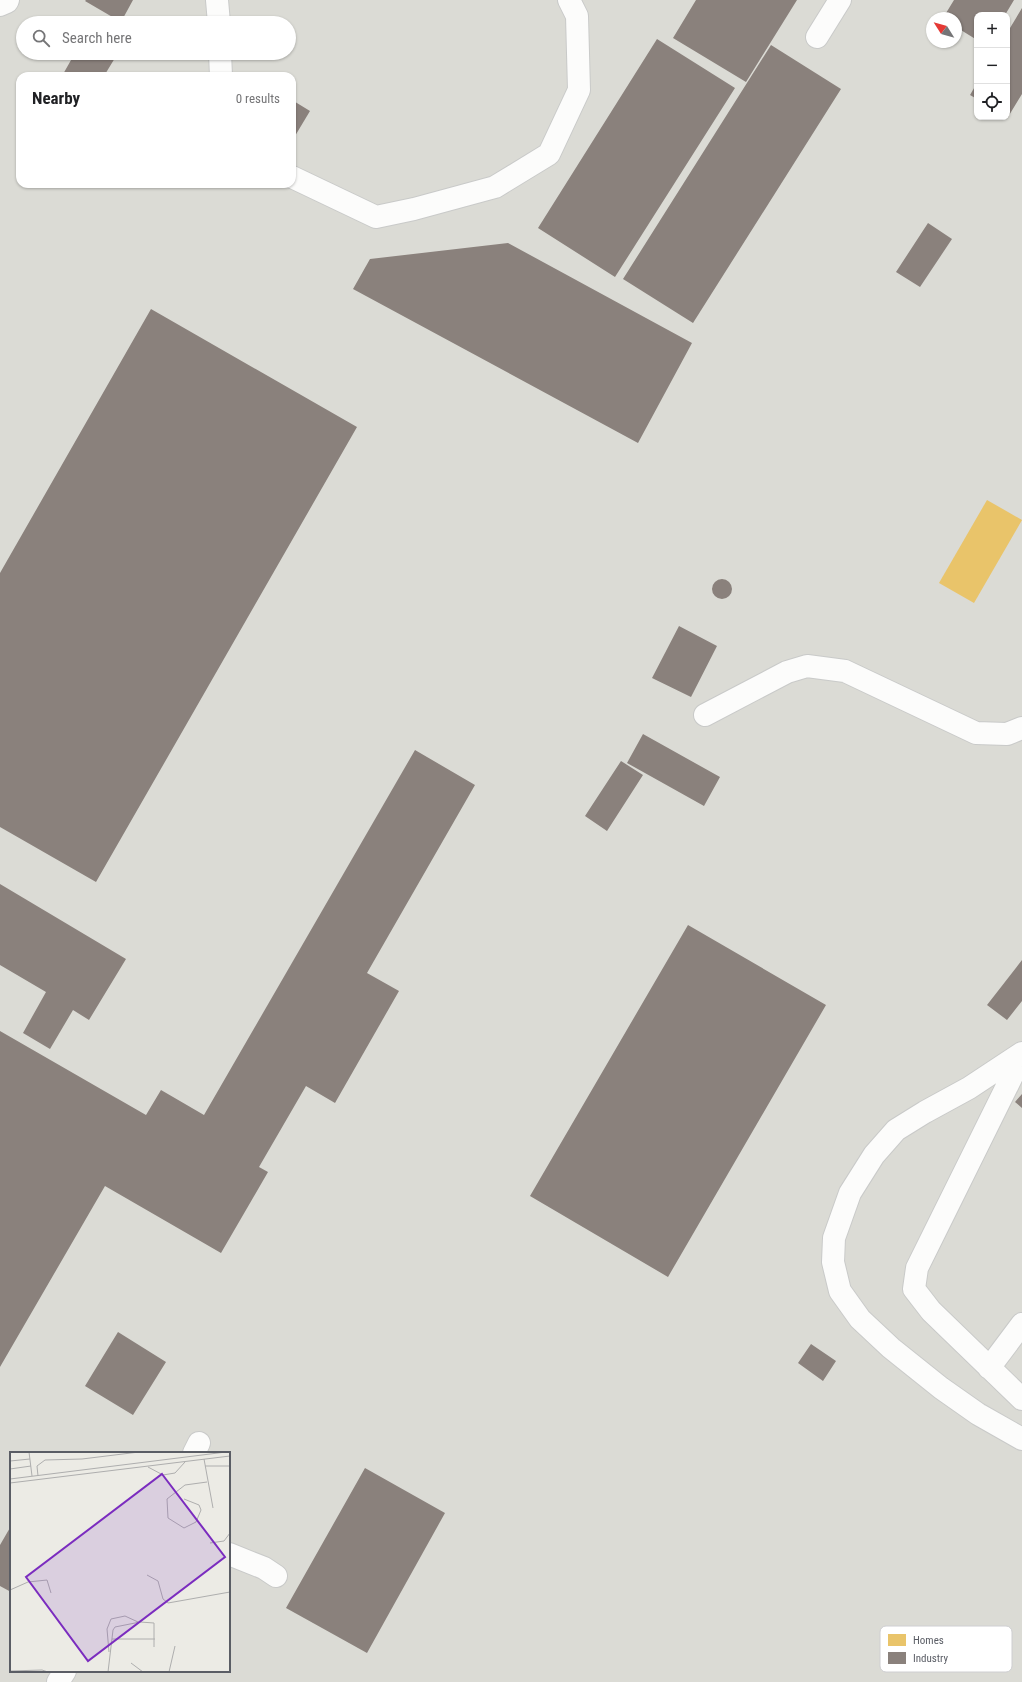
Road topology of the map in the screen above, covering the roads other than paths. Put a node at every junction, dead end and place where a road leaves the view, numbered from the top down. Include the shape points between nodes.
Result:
1 (8, 0) edge
2 (217, 0) edge
3 (569, 0) edge
4 (840, 0) edge
5 (0, 5) edge
6 (218, 16) edge
7 (817, 37) dead end
8 (221, 60) edge
9 (222, 72) edge
10 (296, 178) edge
11 (705, 715) dead end
12 (1022, 728) edge
13 (1022, 1053) edge
14 (1022, 1056) edge
15 (1022, 1324) edge
16 (989, 1368) junction
17 (1022, 1400) edge
18 (1022, 1439) edge
19 (230, 1554) edge
20 (276, 1576) dead end
21 (64, 1672) edge
22 (58, 1682) edge

1 - 5 lane
2 - 6 lane
3 - 10 lane via 576,16 579,90 549,154 495,188 376,217
4 - 7 lane
8 - 9 lane
11 - 12 lane via 787,672 807,666 845,671 976,733 1007,734
13 - 18 lane via 969,1088 896,1130 874,1155 850,1193 834,1238 834,1262 840,1291 860,1319 941,1388 978,1414
14 - 16 lane via 917,1268 914,1289 931,1311
15 - 16 lane
16 - 17 lane
19 - 20 lane via 264,1568
21 - 22 lane

